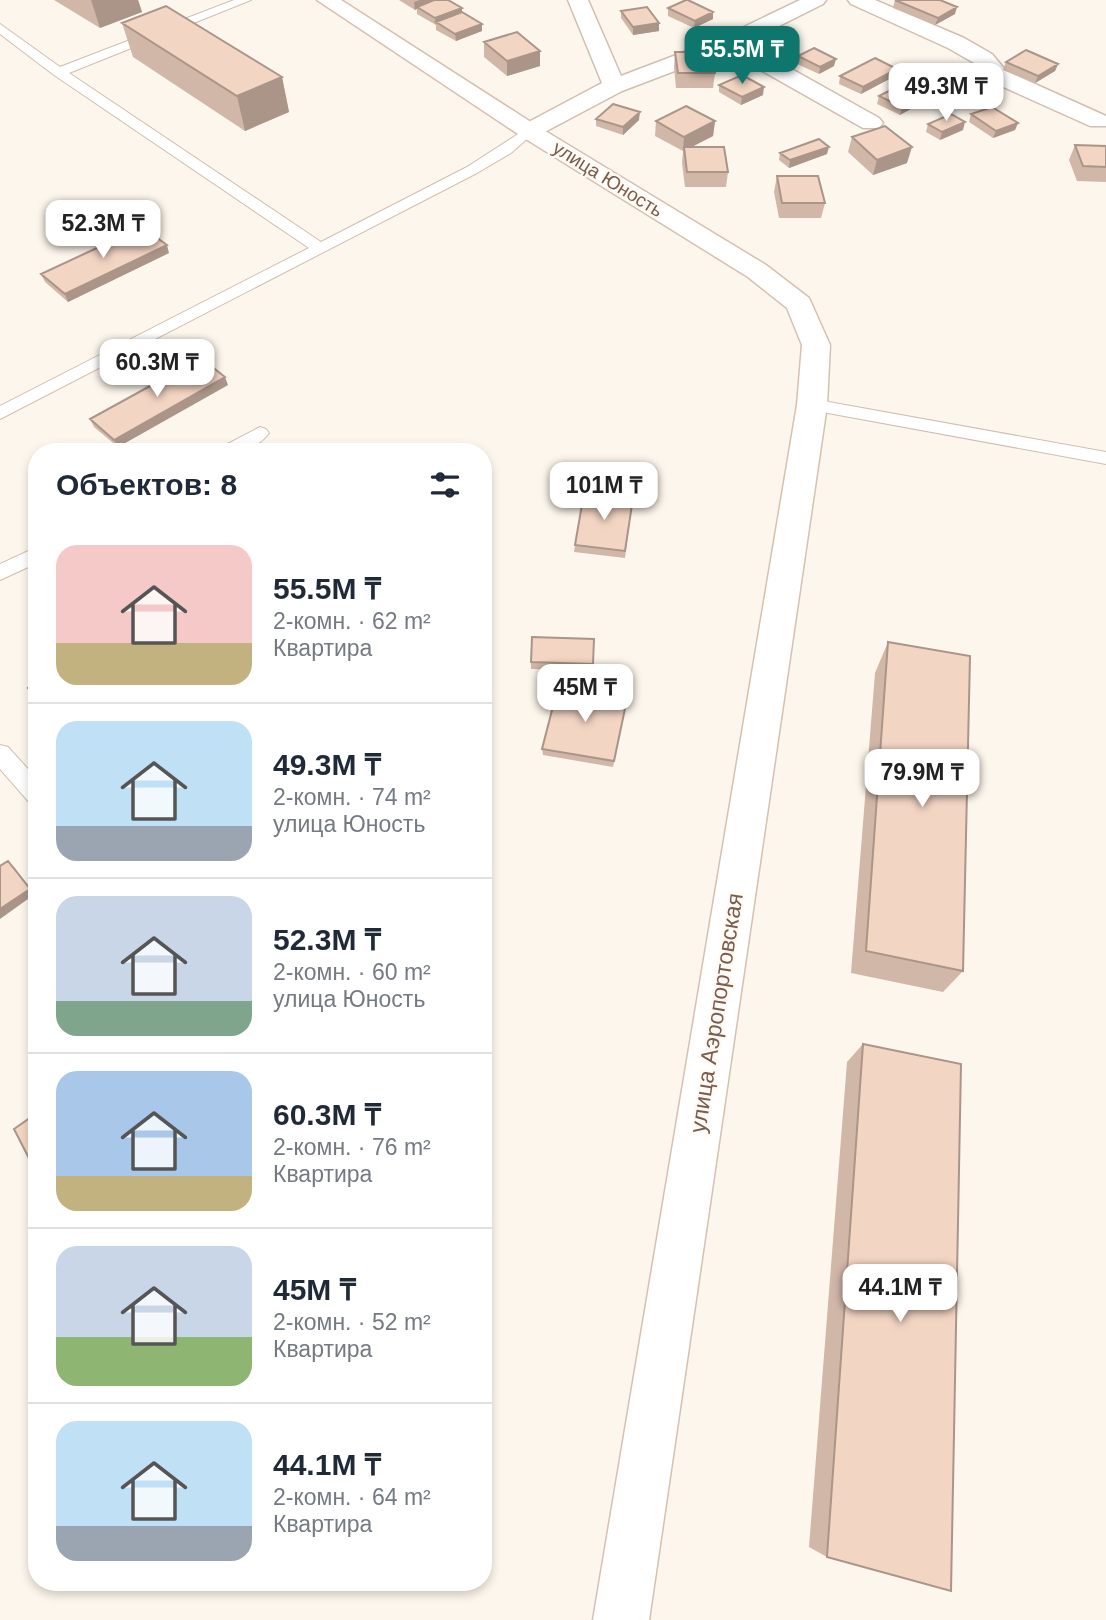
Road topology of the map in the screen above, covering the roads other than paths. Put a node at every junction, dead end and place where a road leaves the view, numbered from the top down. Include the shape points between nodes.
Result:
1 (245, 0) edge
2 (327, 0) edge
3 (578, 0) edge
4 (816, 0) edge
5 (858, 0) edge
6 (0, 28) edge
7 (729, 43) junction
8 (59, 72) junction
9 (614, 86) junction
10 (1098, 121) dead end
11 (871, 123) dead end
12 (529, 131) junction
13 (320, 248) junction
14 (812, 405) junction
15 (0, 414) edge
16 (260, 433) dead end
17 (242, 443) edge
18 (1106, 458) edge
19 (28, 559) edge
20 (0, 573) edge
21 (0, 754) edge
22 (28, 785) edge
23 (621, 1620) edge

1 - 8 lane
2 - 12 street, улица Юность
3 - 9 street
4 - 7 street
5 - 10 street via 956,43 984,59 998,76
6 - 8 lane
7 - 9 street
7 - 11 street
8 - 13 lane
9 - 12 street
12 - 13 lane via 472,170
12 - 14 street, улица Юность via 757,271 799,304 816,345
13 - 15 lane
14 - 18 lane
14 - 23 street, улица Аэропортовская
16 - 17 lane
19 - 20 lane
21 - 22 lane

